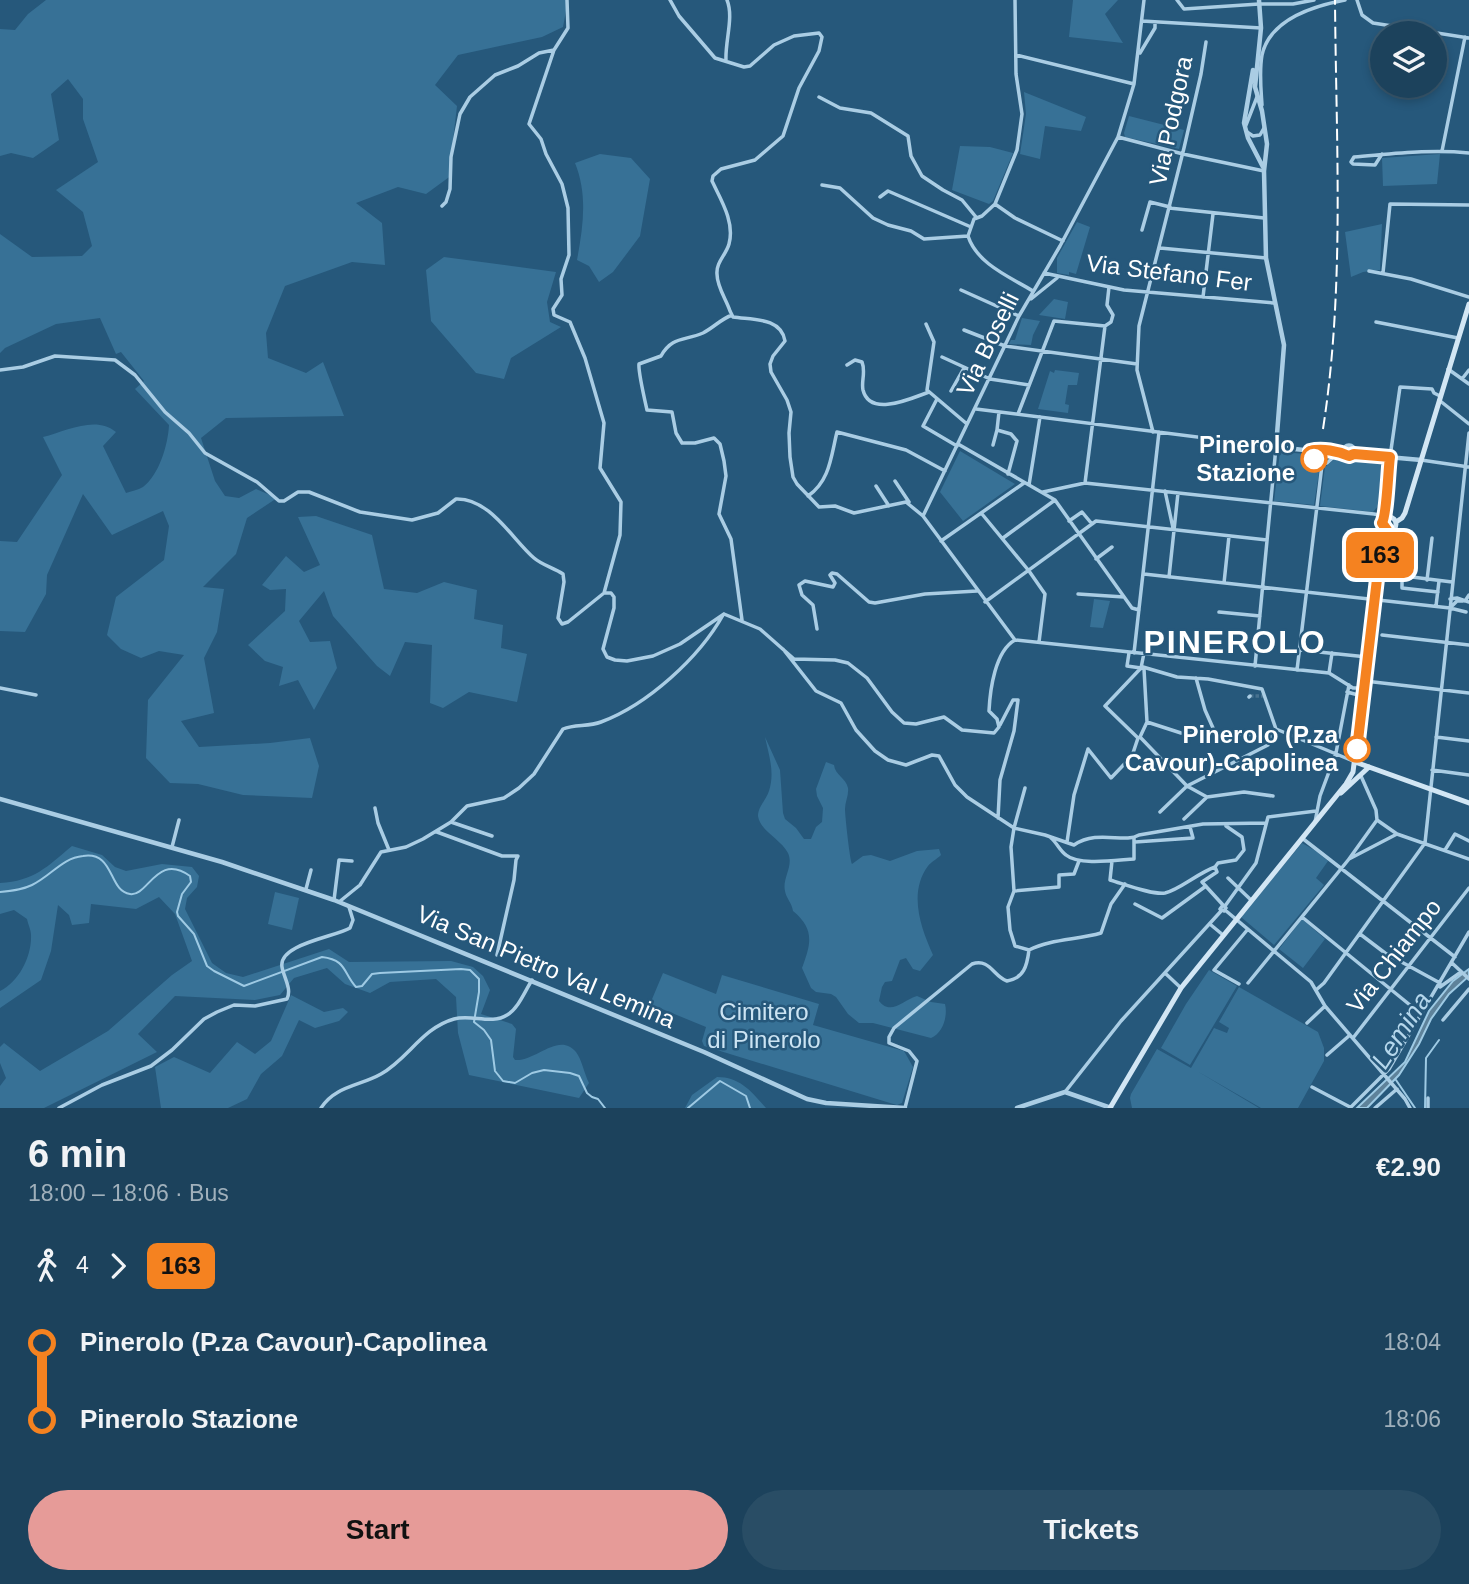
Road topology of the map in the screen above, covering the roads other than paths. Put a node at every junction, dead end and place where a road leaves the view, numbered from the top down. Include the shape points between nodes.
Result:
1 (567, 0) edge
2 (670, 0) edge
3 (727, 0) edge
4 (1015, 0) edge
5 (1144, 0) edge
6 (1177, 0) edge
7 (1314, 0) edge
8 (1345, 0) edge
9 (1357, 0) edge
10 (1259, 2) edge
11 (1335, 2) edge
12 (1142, 21) junction
13 (1155, 22) junction
14 (1261, 28) junction
15 (1467, 37) edge
16 (1206, 42) dead end
17 (1258, 48) junction
18 (554, 50) junction
19 (1016, 54) junction
20 (1139, 54) junction
21 (726, 60) junction
22 (1134, 83) junction
23 (1261, 85) junction
24 (1257, 96) junction
25 (819, 97) dead end
26 (1262, 111) junction
27 (1264, 128) junction
28 (1245, 130) junction
29 (1118, 137) junction
30 (1442, 150) junction
31 (1469, 153) edge
32 (1183, 154) junction
33 (1382, 154) junction
34 (1259, 157) junction
35 (1251, 169) junction
36 (1264, 172) junction
37 (822, 185) dead end
38 (880, 197) dead end
39 (995, 204) junction
40 (1469, 205) edge
41 (442, 206) dead end
42 (1170, 208) junction
43 (1213, 214) junction
44 (976, 218) junction
45 (1264, 218) junction
46 (971, 226) junction
47 (1142, 230) dead end
48 (968, 236) junction
49 (1063, 241) junction
50 (1159, 248) junction
51 (1208, 253) junction
52 (1266, 258) junction
53 (1052, 261) junction
54 (1369, 271) dead end
55 (1044, 273) junction
56 (1383, 273) junction
57 (1058, 276) junction
58 (1109, 287) junction
59 (961, 290) dead end
60 (1033, 292) junction
61 (1148, 293) junction
62 (1203, 297) junction
63 (1469, 298) edge
64 (1026, 303) junction
65 (1275, 303) junction
66 (1469, 303) edge
67 (732, 314) junction
68 (1019, 316) junction
69 (1469, 317) edge
70 (1376, 321) dead end
71 (926, 324) dead end
72 (1463, 324) junction
73 (1105, 326) junction
74 (964, 330) dead end
75 (1458, 338) junction
76 (1005, 346) junction
77 (1042, 351) junction
78 (942, 357) dead end
79 (1100, 359) junction
80 (1137, 364) junction
81 (847, 365) dead end
82 (964, 368) junction
83 (1448, 369) junction
84 (0, 370) edge
85 (1469, 370) edge
86 (990, 379) junction
87 (1462, 379) junction
88 (1469, 384) edge
89 (1029, 385) junction
90 (951, 391) dead end
91 (929, 392) junction
92 (1440, 398) junction
93 (937, 399) junction
94 (975, 409) junction
95 (999, 412) junction
96 (1018, 414) junction
97 (1040, 417) junction
98 (968, 424) junction
99 (1091, 424) junction
100 (1469, 425) edge
101 (997, 430) junction
102 (1153, 432) junction
103 (1159, 432) junction
104 (1469, 433) edge
105 (958, 445) junction
106 (993, 445) dead end
107 (1276, 447) junction
108 (1310, 451) junction
109 (1337, 454) junction
110 (1345, 454) junction
111 (1354, 454) junction
112 (1390, 457) junction
113 (1421, 460) junction
114 (1322, 467) junction
115 (1467, 467) edge
116 (944, 471) junction
117 (1009, 474) junction
118 (895, 481) dead end
119 (1024, 482) junction
120 (1085, 483) junction
121 (1029, 485) junction
122 (876, 486) dead end
123 (1152, 489) junction
124 (1166, 491) junction
125 (1044, 492) junction
126 (1178, 493) junction
127 (808, 496) junction
128 (1055, 500) junction
129 (909, 503) junction
130 (1271, 503) junction
131 (889, 506) junction
132 (1317, 508) junction
133 (982, 514) junction
134 (923, 516) junction
135 (1384, 520) junction
136 (1069, 522) junction
137 (1092, 524) junction
138 (1395, 525) junction
139 (1149, 527) junction
140 (1174, 530) junction
141 (1387, 530) junction
142 (1079, 535) junction
143 (1229, 536) junction
144 (1002, 538) junction
145 (1432, 538) dead end
146 (1267, 540) junction
147 (941, 541) junction
148 (1112, 547) dead end
149 (1096, 559) junction
150 (1029, 570) junction
151 (1143, 574) junction
152 (1169, 577) junction
153 (1402, 577) junction
154 (1427, 580) junction
155 (1439, 581) junction
156 (1452, 582) junction
157 (1224, 583) junction
158 (1263, 588) junction
159 (977, 591) junction
160 (1438, 592) junction
161 (604, 593) junction
162 (1307, 593) junction
163 (1078, 594) dead end
164 (1469, 595) edge
165 (1124, 597) junction
166 (1375, 599) junction
167 (1450, 599) junction
168 (1467, 601) edge
169 (985, 602) junction
170 (1456, 602) junction
171 (1436, 606) junction
172 (1450, 608) junction
173 (1139, 610) junction
174 (1219, 612) dead end
175 (1466, 612) dead end
176 (724, 614) junction
177 (1260, 616) junction
178 (742, 620) junction
179 (817, 629) dead end
180 (1382, 635) dead end
181 (1015, 640) junction
182 (1039, 642) junction
183 (1446, 643) junction
184 (1469, 645) edge
185 (783, 649) junction
186 (1300, 650) junction
187 (1130, 652) junction
188 (1144, 653) junction
189 (1332, 653) junction
190 (1368, 657) junction
191 (1255, 666) junction
192 (1142, 667) junction
193 (1297, 670) junction
194 (1329, 673) junction
195 (1196, 678) junction
196 (1365, 685) junction
197 (1351, 686) junction
198 (0, 688) edge
199 (1441, 689) junction
200 (1347, 692) junction
201 (1469, 693) edge
202 (36, 695) dead end
203 (1363, 696) junction
204 (1147, 722) junction
205 (999, 727) junction
206 (1213, 728) dead end
207 (1276, 729) junction
208 (1274, 735) junction
209 (1139, 737) junction
210 (1436, 737) junction
211 (1469, 741) edge
212 (1336, 753) junction
213 (1355, 762) junction
214 (1369, 767) junction
215 (1432, 770) junction
216 (1469, 775) edge
217 (1361, 776) junction
218 (1187, 786) junction
219 (1025, 788) dead end
220 (1431, 788) junction
221 (1273, 796) dead end
222 (1207, 797) junction
223 (1336, 797) junction
224 (0, 799) edge
225 (1469, 803) edge
226 (375, 808) dead end
227 (1316, 811) junction
228 (1160, 812) dead end
229 (998, 818) junction
230 (1184, 819) dead end
231 (179, 820) dead end
232 (1377, 820) junction
233 (451, 822) junction
234 (1266, 823) junction
235 (1315, 823) junction
236 (1226, 826) junction
237 (1190, 827) junction
238 (1014, 828) junction
239 (437, 832) junction
240 (1397, 834) junction
241 (492, 836) dead end
242 (1050, 837) junction
243 (1302, 838) junction
244 (1135, 840) junction
245 (1469, 841) edge
246 (1067, 843) junction
247 (1425, 843) junction
248 (172, 847) junction
249 (389, 850) junction
250 (1445, 850) junction
251 (1349, 859) junction
252 (1469, 859) edge
253 (352, 861) dead end
254 (1079, 861) junction
255 (1112, 861) junction
256 (1215, 867) junction
257 (1341, 869) junction
258 (311, 870) dead end
259 (1228, 878) dead end
260 (1125, 884) junction
261 (1206, 886) junction
262 (1469, 888) edge
263 (306, 889) junction
264 (1238, 889) junction
265 (1014, 891) junction
266 (1464, 895) junction
267 (1469, 899) edge
268 (1251, 900) junction
269 (337, 901) junction
270 (1383, 902) junction
271 (1135, 904) dead end
272 (349, 905) junction
273 (1224, 908) junction
274 (1302, 917) junction
275 (1236, 919) junction
276 (1210, 924) junction
277 (1248, 929) junction
278 (1469, 932) edge
279 (1360, 934) junction
280 (1223, 935) junction
281 (1430, 938) junction
282 (1029, 950) junction
283 (1274, 951) junction
284 (1346, 954) junction
285 (497, 956) dead end
286 (1455, 957) junction
287 (1452, 963) junction
288 (1409, 966) junction
289 (1461, 972) junction
290 (1165, 973) junction
291 (1469, 979) edge
292 (532, 980) junction
293 (1248, 983) dead end
294 (1440, 983) junction
295 (1239, 984) dead end
296 (1181, 988) junction
297 (1437, 988) junction
298 (1391, 989) junction
299 (1469, 989) edge
300 (1316, 990) junction
301 (1325, 1006) junction
302 (1421, 1014) junction
303 (1443, 1020) dead end
304 (1307, 1023) dead end
305 (1351, 1037) junction
306 (1327, 1055) dead end
307 (1385, 1074) junction
308 (1312, 1087) dead end
309 (1397, 1089) junction
310 (1065, 1093) junction
311 (1428, 1098) dead end
312 (825, 1105) edge
313 (59, 1108) edge
314 (321, 1108) edge
315 (905, 1108) edge
316 (1017, 1108) edge
317 (1111, 1108) edge
318 (1350, 1108) edge
319 (1375, 1108) edge
320 (1410, 1108) edge
321 (1427, 1108) edge

1 - 18 street via 568,28
2 - 21 street via 715,58
3 - 21 street
4 - 19 street
5 - 12 street
6 - 10 street via 1184,9
7 - 10 street
8 - 11 street
9 - 15 street via 1362,15 1373,23
10 - 14 street
11 - 23 street via 1294,16 1275,33 1263,53
12 - 13 street
12 - 20 street
13 - 14 street
13 - 20 street
14 - 17 street
15 - 30 street
16 - 32 street, Via Podgora
17 - 24 street
17 - 28 street via 1245,107
18 - 41 street via 495,75 470,97 460,114 450,189
18 - 161 street via 529,124 562,184 568,208 569,255 554,315 570,322 585,358 604,423 600,468 621,502 618,542
19 - 22 street
19 - 39 street via 1022,114 1017,150
20 - 22 street, Via Boselli
21 - 67 street via 747,67 794,36 819,33 822,37 779,141 755,160 717,171 712,180 730,229 716,273
22 - 29 street, Via Boselli
23 - 24 street
23 - 26 street
24 - 26 street
24 - 28 street
25 - 44 street via 840,108 871,113 908,136 911,156 922,176 962,200
26 - 27 street
27 - 28 street via 1256,136
27 - 36 street
28 - 34 street
29 - 32 street
29 - 49 street, Via Boselli
30 - 31 street
30 - 33 street
32 - 35 street
32 - 42 street, Via Podgora
33 - 33 street via 1354,157 1351,162 1375,165
34 - 35 street
34 - 36 street
35 - 36 street
36 - 45 street
37 - 48 street via 840,188 873,218 924,239
38 - 46 street via 888,191
39 - 44 street
39 - 49 street, Via Stefano Fer
40 - 56 street via 1390,204
42 - 43 street
42 - 47 street, Via Podgora via 1150,202
42 - 50 street, Via Podgora
43 - 45 street
43 - 51 street
44 - 46 street
45 - 52 street
46 - 48 street
48 - 60 street via 983,260
49 - 53 street, Via Boselli
50 - 51 street
50 - 61 street, Via Podgora
51 - 52 street
51 - 62 street
52 - 65 street
53 - 55 street, Via Boselli
53 - 57 street, Via Stefano Fer
54 - 56 street
55 - 57 street, Via Stefano Fer
55 - 60 street, Via Boselli
56 - 63 street
57 - 58 street, Via Stefano Fer
57 - 64 street, Via Stefano Fer
58 - 61 street, Via Stefano Fer
58 - 73 street via 1106,302 1113,315
59 - 68 street
60 - 64 street, Via Boselli
61 - 62 street, Via Stefano Fer
61 - 80 street, Via Podgora via 1139,326
62 - 65 street, Via Stefano Fer
64 - 68 street, Via Boselli
65 - 107 street via 1284,345
66 - 72 main road
67 - 127 street via 768,321 784,334 785,341 770,364 771,372 791,412 793,477
67 - 178 street via 706,332 667,346 661,356 639,364 638,373 647,410 672,412 682,443 713,438 720,444 726,477 719,514 731,539
68 - 76 street, Via Boselli
69 - 72 main road
70 - 75 street
71 - 91 street via 934,342
72 - 75 main road
73 - 77 street via 1054,321
73 - 79 street
74 - 76 street
75 - 83 main road
76 - 77 street
76 - 86 street, Via Boselli
77 - 79 street
77 - 89 street
78 - 82 street
79 - 80 street
79 - 99 street
80 - 102 street, Via Podgora
81 - 91 street via 862,362 863,390 873,403 889,405
82 - 86 street
82 - 90 street
83 - 87 street
83 - 92 main road
84 - 161 street via 55,356 115,360 135,375 205,453 279,501 309,492 360,512 400,519 423,518 456,499 467,501 505,525 533,557 563,574 558,618 562,624
85 - 87 street
86 - 89 street
86 - 94 street, Via Boselli
87 - 88 street
89 - 96 street
91 - 93 street
92 - 100 street
92 - 112 street via 1432,389 1399,388
92 - 113 main road
93 - 98 street
93 - 105 street via 923,426
94 - 95 street
94 - 98 street, Via Boselli
95 - 96 street
95 - 101 street
96 - 97 street
97 - 99 street
97 - 121 street
98 - 105 street, Via Boselli
99 - 102 street
99 - 120 street
101 - 106 street
101 - 117 street via 1017,441
102 - 103 street
103 - 107 street
103 - 123 street
104 - 115 street
105 - 116 street, Via Boselli
105 - 117 street
107 - 108 street
107 - 130 street
108 - 109 street
108 - 114 street
109 - 110 street
109 - 114 street
110 - 111 street
110 - 111 street via 1349,445
111 - 112 street
112 - 113 street
112 - 135 street
113 - 115 street
113 - 138 main road via 1405,513
114 - 132 street
115 - 156 street
116 - 127 street via 906,450 836,432 821,485
116 - 134 street, Via Boselli
117 - 119 street
118 - 129 street
119 - 121 street
119 - 133 street
120 - 123 street
120 - 125 street
121 - 125 street
122 - 131 street
123 - 124 street
123 - 139 street
124 - 126 street
124 - 140 street
125 - 128 street
126 - 130 street
126 - 140 street
127 - 131 street via 819,507 835,506 854,513
128 - 136 street
128 - 144 street
129 - 131 street
129 - 134 street
130 - 132 street
130 - 146 street
132 - 135 street via 1376,514
132 - 162 street
133 - 144 street
133 - 147 street
134 - 147 street
135 - 138 main road via 1392,517
135 - 141 main road
136 - 137 street via 1082,512
136 - 142 street
137 - 139 street
137 - 142 street
138 - 141 main road
138 - 153 street via 1387,571
139 - 140 street
139 - 151 street
140 - 143 street
140 - 152 street
141 - 166 main road
142 - 149 street
142 - 150 street
143 - 146 street
143 - 157 street
144 - 150 street
145 - 154 street
146 - 158 street
147 - 159 street
148 - 149 street
149 - 165 street
150 - 169 street
150 - 182 street via 1046,596
151 - 152 street
151 - 173 street
152 - 157 street
153 - 154 street
153 - 160 street via 1402,588
154 - 155 street
155 - 156 street
155 - 160 street
156 - 167 street
157 - 158 street
158 - 162 street
158 - 177 street
159 - 169 street
159 - 179 street via 869,603 832,573 833,587 805,581 799,585 813,605
160 - 171 street
161 - 176 street via 611,593 615,603 603,649 615,660 671,649
162 - 166 street
162 - 186 street
163 - 165 street
164 - 168 street
165 - 173 street
166 - 171 street
166 - 190 main road
167 - 168 street
167 - 170 street
167 - 172 street
168 - 170 street
169 - 181 street
170 - 172 street
171 - 172 street
172 - 175 street
172 - 183 street
173 - 187 street
174 - 177 street
176 - 178 street
176 - 233 street via 695,652 655,691 609,719 563,729 519,789 467,806
177 - 191 street
178 - 185 street
180 - 183 street
181 - 182 street
181 - 205 street via 1003,650 994,674 989,711
182 - 187 street
183 - 184 street
183 - 199 street
185 - 205 street via 794,659 848,663 867,678 904,723 944,716 962,730 992,734
185 - 229 street via 816,691 841,703 875,751 906,765 939,756 955,785
186 - 189 street
186 - 193 street
187 - 188 street
187 - 192 street via 1127,666
188 - 191 street
188 - 192 street
189 - 190 street
189 - 194 street
190 - 196 main road
191 - 193 street
192 - 195 street
192 - 204 street
192 - 209 street via 1105,706
193 - 194 street
194 - 197 street
195 - 206 street
195 - 207 street via 1262,689
196 - 197 street
196 - 199 street
196 - 203 main road
197 - 200 street
198 - 202 street
199 - 201 street
199 - 210 street
200 - 203 street
200 - 212 street
203 - 213 main road
204 - 208 street via 1181,733
204 - 209 street
205 - 229 street via 1013,700 1018,700 1000,780
207 - 208 street
207 - 212 street
208 - 218 street via 1268,745
209 - 218 street
209 - 246 street via 1132,756 1111,778 1088,749 1074,795
210 - 211 street
210 - 215 street
212 - 213 street
212 - 227 street
213 - 214 main road
213 - 223 main road
214 - 217 main road
214 - 220 main road
215 - 216 street
215 - 220 street
217 - 223 main road
217 - 232 street
218 - 222 street
218 - 228 street
219 - 238 street
220 - 225 main road
220 - 247 street
221 - 222 street via 1244,792
222 - 230 street
223 - 235 main road
224 - 248 street, Via San Pietro Val Lemina
226 - 249 street
227 - 234 street via 1268,817
227 - 235 street
229 - 238 street
231 - 248 street
232 - 240 street
232 - 251 street
233 - 239 street
233 - 241 street
234 - 236 street
234 - 264 street via 1256,863
235 - 243 main road
236 - 237 street
236 - 256 street via 1242,837 1244,850 1236,860
237 - 244 street via 1139,835
237 - 244 street via 1193,838
238 - 242 street
238 - 265 street
239 - 249 street
239 - 285 street via 502,856 519,856
240 - 247 street
240 - 251 street
242 - 246 street
242 - 254 street via 1064,854
243 - 257 street
243 - 268 main road
244 - 246 street via 1104,836
244 - 255 street via 1134,859
245 - 250 street via 1455,834
247 - 250 street
247 - 270 street
248 - 263 street, Via San Pietro Val Lemina
249 - 269 street via 378,855 360,885
250 - 252 street
251 - 257 street
253 - 269 street via 339,860
254 - 255 street
254 - 265 street via 1074,874 1059,875 1059,887
255 - 260 street via 1111,880
256 - 260 street via 1167,892
256 - 261 street via 1217,872 1202,881
257 - 270 street
257 - 274 street
258 - 263 street
259 - 264 street
260 - 282 street via 1111,904 1101,933 1043,943
261 - 271 street via 1162,918
261 - 273 street
262 - 266 street, Via Chiampo
263 - 269 street, Via San Pietro Val Lemina
264 - 268 street
264 - 273 street
265 - 282 street via 1010,930 1015,946
266 - 267 street
266 - 281 street, Via Chiampo
268 - 275 main road
269 - 272 street, Via San Pietro Val Lemina
270 - 279 street
270 - 281 street
272 - 292 street, Via San Pietro Val Lemina
272 - 313 street via 350,928 292,949 283,958 287,999 234,1005 217,1012 152,1066
273 - 275 street
273 - 276 street
274 - 283 street
274 - 284 street
275 - 277 street
275 - 280 main road
276 - 280 street
276 - 290 street
277 - 283 street
277 - 295 street via 1214,970
278 - 286 street
279 - 284 street
279 - 288 street
280 - 296 main road
281 - 286 street
281 - 288 street, Via Chiampo
282 - 315 street via 1017,979 1007,981 984,963 972,964 894,1028 889,1043 909,1051 917,1061
283 - 293 street
283 - 300 street
284 - 298 street
284 - 300 street
286 - 287 street
287 - 289 street
287 - 294 street
288 - 294 street
288 - 298 street, Via Chiampo
289 - 291 street
289 - 297 street
290 - 296 street
290 - 310 street
292 - 312 street, Via San Pietro Val Lemina
292 - 314 street via 511,1012 493,1019 466,1017 428,1031 387,1070 341,1089
294 - 297 street
296 - 317 main road
297 - 302 street
298 - 302 street
298 - 305 street, Via Chiampo
299 - 303 street
300 - 301 street
301 - 304 street
301 - 305 street
302 - 307 street
305 - 306 street, Via Chiampo
305 - 307 street
307 - 309 street
307 - 318 street
308 - 318 street
309 - 319 street
309 - 320 street
310 - 316 street
310 - 317 street
311 - 321 street
312 - 315 street, Via San Pietro Val Lemina

